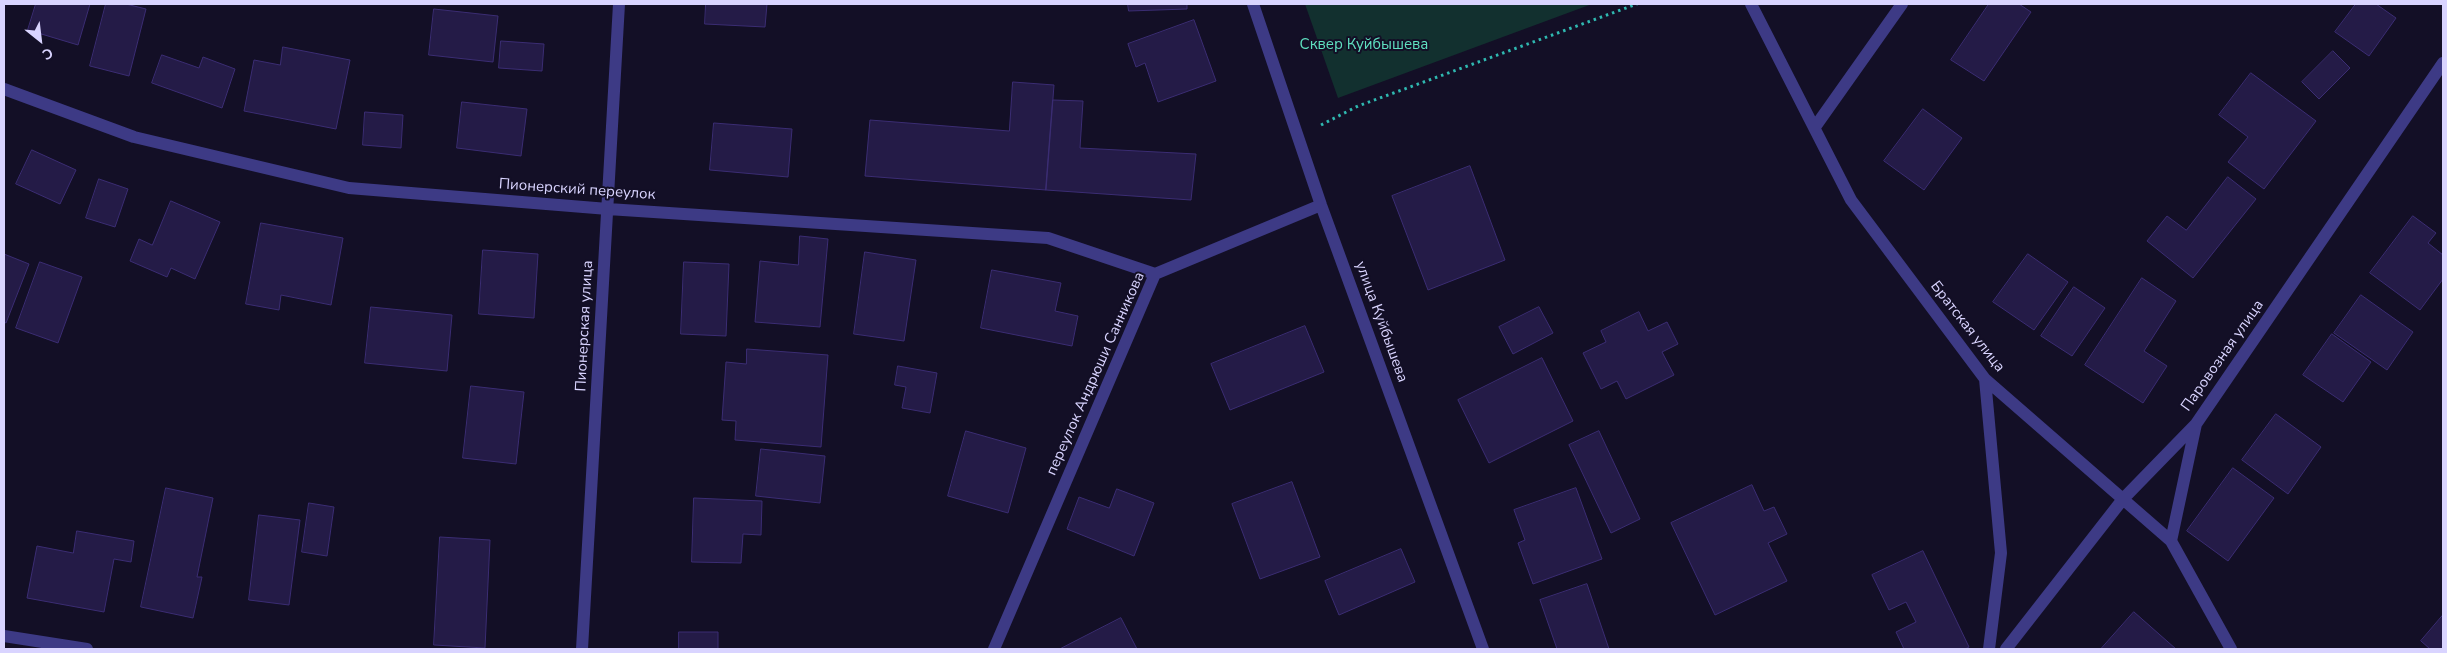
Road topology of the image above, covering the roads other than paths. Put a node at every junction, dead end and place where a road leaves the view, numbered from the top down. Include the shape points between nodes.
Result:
1 (619, 4) edge
2 (1253, 4) edge
3 (1751, 4) edge
4 (1902, 4) edge
5 (2443, 63) edge
6 (4, 89) edge
7 (1815, 127) junction
8 (1321, 205) junction
9 (608, 209) junction
10 (1155, 274) junction
11 (1984, 379) junction
12 (2196, 424) junction
13 (2123, 499) junction
14 (2171, 541) junction
15 (4, 636) edge
16 (88, 649) edge
17 (582, 649) edge
18 (994, 649) edge
19 (1483, 649) edge
20 (1989, 649) edge
21 (2006, 649) edge
22 (2231, 649) edge

1 - 9 street, Пионерская улица
2 - 8 street, улица Куйбышева
3 - 7 street, Братская улица
4 - 7 street
5 - 12 street, Паровозная улица
6 - 9 street, Пионерский переулок via 134,137 349,188
7 - 11 street, Братская улица via 1851,200
8 - 10 street, переулок Андрюши Санникова
8 - 19 street, улица Куйбышева
9 - 10 street, Пионерский переулок via 1048,238
9 - 17 street, Пионерская улица
10 - 18 street, переулок Андрюши Санникова
11 - 13 street, Братская улица
11 - 20 street via 2001,554
12 - 13 street, Паровозная улица
12 - 14 street
13 - 14 street, Братская улица
13 - 21 street, Паровозная улица
14 - 22 street, Братская улица
15 - 16 street

